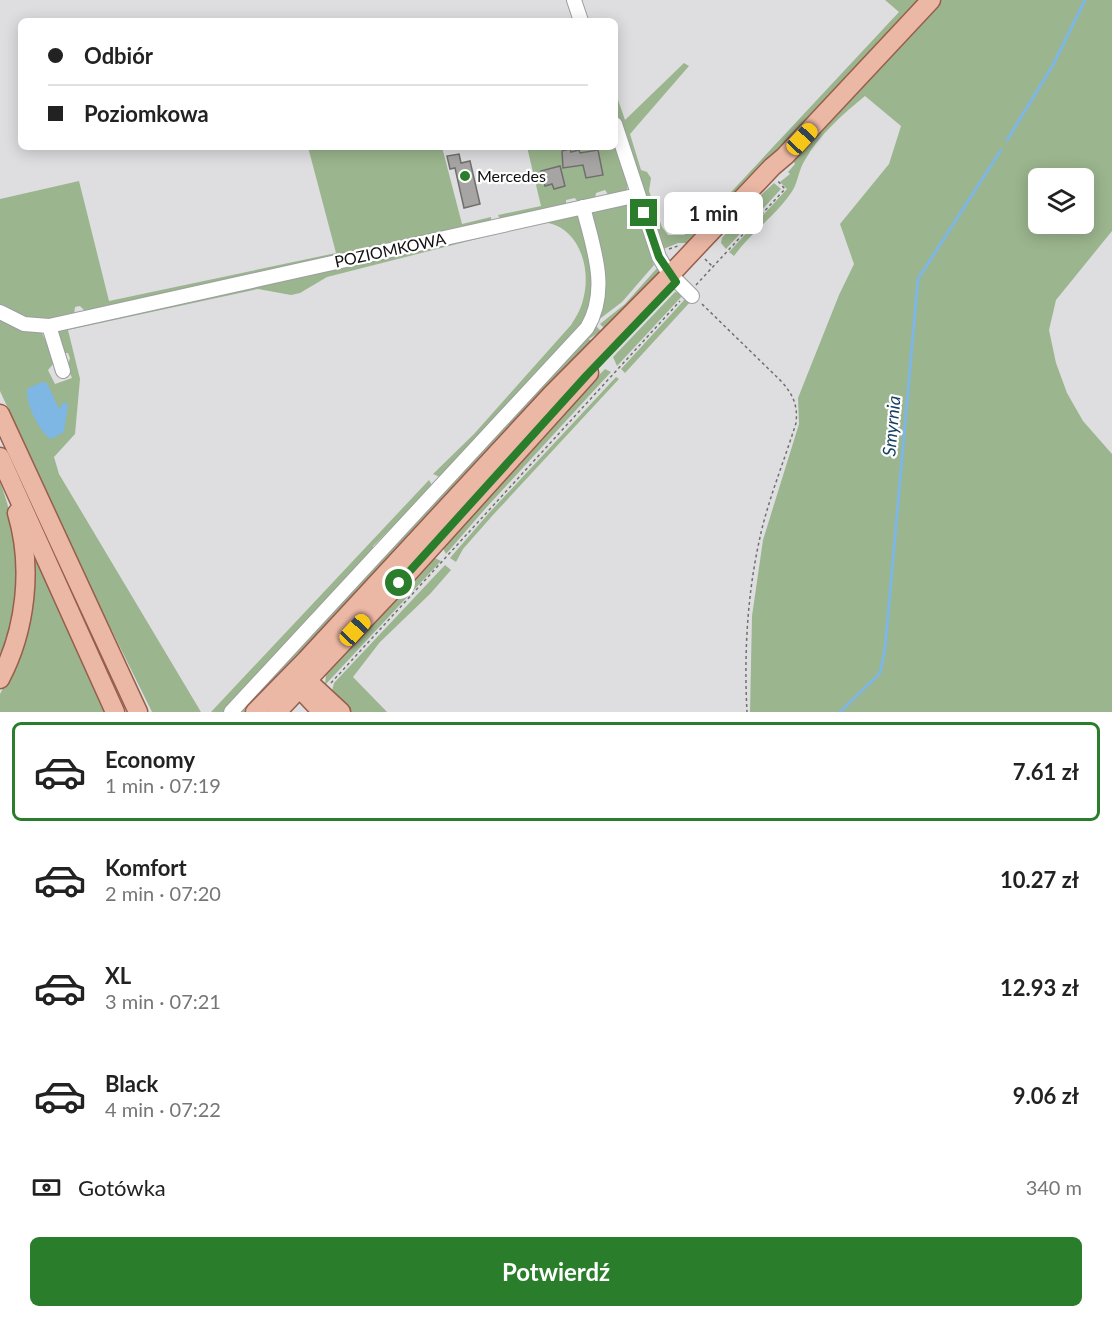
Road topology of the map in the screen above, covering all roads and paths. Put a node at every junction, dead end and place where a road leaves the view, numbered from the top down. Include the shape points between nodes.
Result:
1 (574, 0) edge
2 (931, 0) edge
3 (580, 18) edge
4 (618, 133) edge
5 (783, 176) dead end
6 (638, 195) junction
7 (583, 207) junction
8 (681, 245) dead end
9 (658, 254) junction
10 (682, 286) junction
11 (0, 312) edge
12 (49, 326) junction
13 (63, 372) dead end
14 (0, 414) edge
15 (0, 457) edge
16 (0, 466) edge
17 (340, 646) junction
18 (306, 660) junction
19 (0, 680) edge
20 (282, 683) junction
21 (302, 683) junction
22 (319, 700) edge
23 (115, 712) edge
24 (138, 712) edge
25 (231, 712) edge
26 (255, 712) edge
27 (277, 712) edge
28 (282, 712) edge
29 (341, 712) edge
30 (747, 712) edge

1 - 3 street
2 - 10 main road via 785,156
4 - 6 street
5 - 10 path via 777,183 785,189
6 - 7 street, POZIOMKOWA
6 - 9 street
7 - 12 street, POZIOMKOWA
7 - 25 street via 600,286 587,328
8 - 9 path
9 - 10 street
10 - 17 main road via 587,375
10 - 18 main road via 552,394
10 - 22 path
10 - 30 path via 782,382 796,405 796,423 755,562 749,616
11 - 12 street via 24,324
12 - 13 street
14 - 24 main road
15 - 23 main road
16 - 19 main road via 20,524 25,563 19,626
17 - 21 main road
17 - 22 main road via 323,669
18 - 20 main road
18 - 21 main road
20 - 21 main road
20 - 26 main road
21 - 22 main road
21 - 27 main road
22 - 28 main road via 292,705
22 - 29 main road

